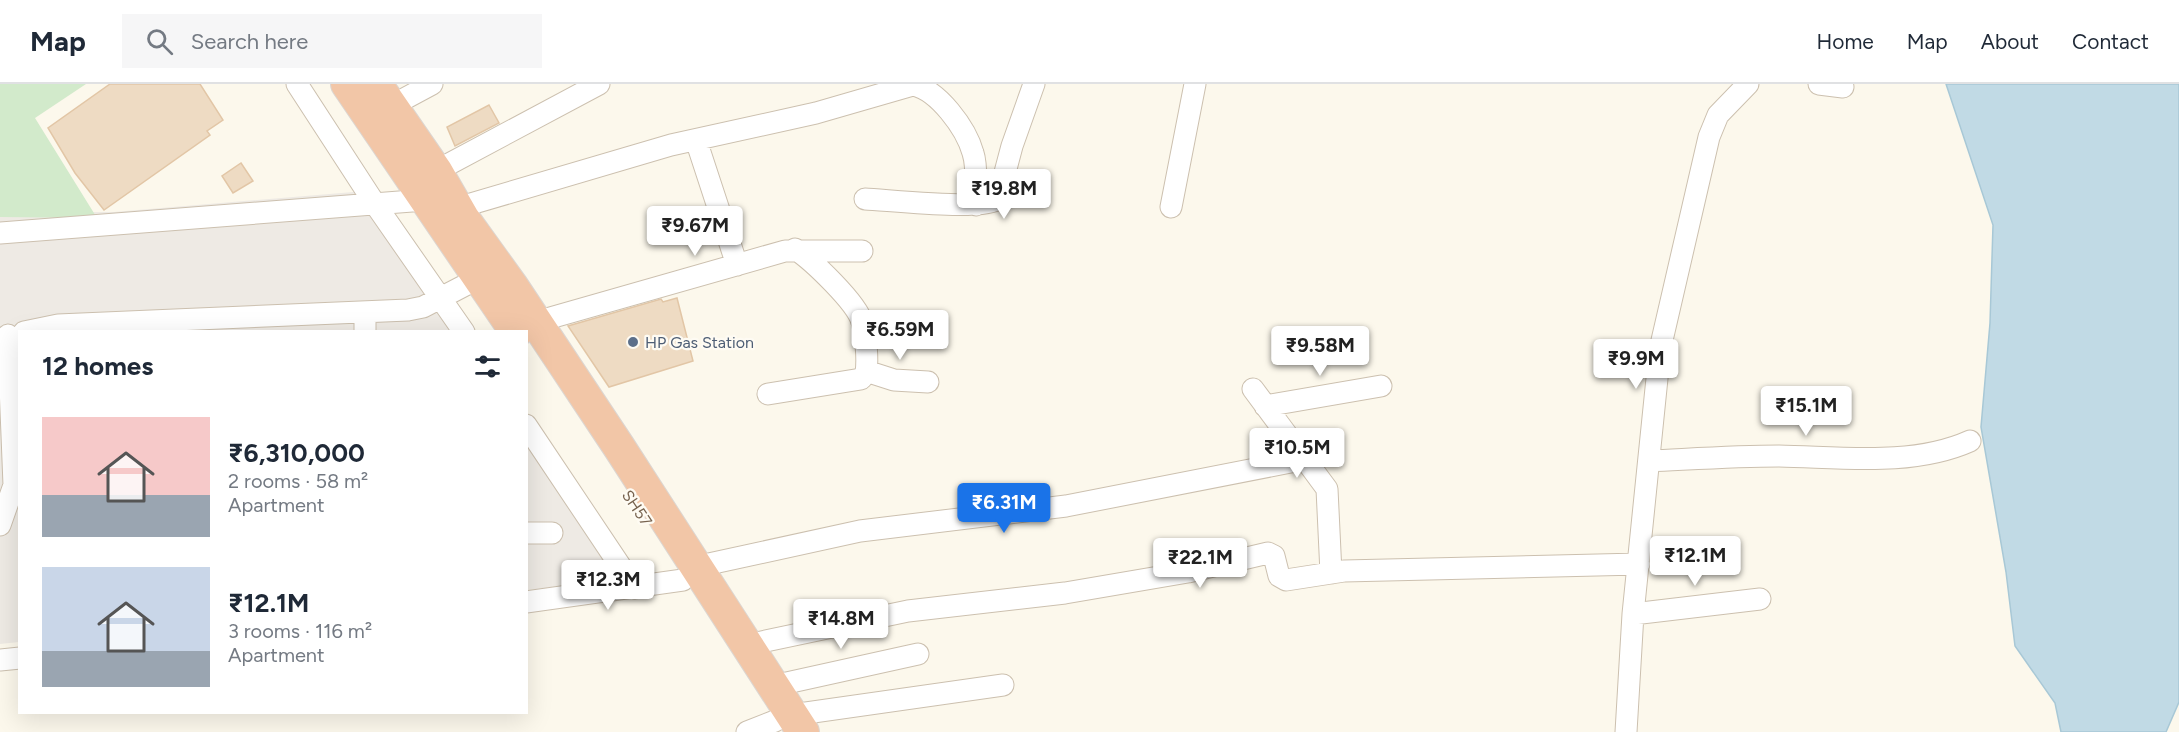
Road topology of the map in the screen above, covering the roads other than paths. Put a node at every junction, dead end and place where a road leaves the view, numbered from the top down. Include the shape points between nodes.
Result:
1 (297, 84) edge
2 (347, 84) edge
3 (432, 84) edge
4 (599, 84) edge
5 (1034, 84) edge
6 (1196, 84) edge
7 (1749, 84) edge
8 (1819, 84) edge
9 (1843, 87) dead end
10 (383, 95) edge
11 (696, 140) junction
12 (436, 171) junction
13 (865, 199) dead end
14 (425, 200) junction
15 (375, 204) junction
16 (976, 205) junction
17 (1171, 207) dead end
18 (457, 208) junction
19 (0, 232) edge
20 (795, 249) junction
21 (862, 251) dead end
22 (737, 265) junction
23 (495, 288) junction
24 (441, 298) junction
25 (365, 322) edge
26 (33, 330) edge
27 (463, 330) edge
28 (523, 330) edge
29 (528, 333) edge
30 (13, 334) edge
31 (528, 337) edge
32 (866, 371) junction
33 (928, 382) dead end
34 (1381, 386) dead end
35 (1253, 389) dead end
36 (768, 394) dead end
37 (1265, 406) junction
38 (528, 428) edge
39 (1970, 441) dead end
40 (1306, 459) junction
41 (1650, 461) junction
42 (0, 525) edge
43 (528, 533) edge
44 (552, 533) dead end
45 (1639, 564) junction
46 (689, 573) junction
47 (1331, 573) junction
48 (635, 588) junction
49 (1760, 599) dead end
50 (528, 602) edge
51 (1633, 614) junction
52 (747, 645) junction
53 (918, 654) dead end
54 (18, 658) edge
55 (0, 660) edge
56 (1003, 685) dead end
57 (773, 686) junction
58 (780, 726) edge
59 (1626, 732) edge

1 - 15 street
2 - 14 highway
3 - 10 street
4 - 12 street
5 - 16 street via 998,199
6 - 17 street
7 - 41 street via 1718,115 1709,137 1660,349
8 - 9 street
10 - 12 highway
11 - 16 street via 816,113 905,85 924,87 937,95 974,154
11 - 18 street
11 - 22 street
12 - 18 highway
13 - 16 street
14 - 15 street
14 - 23 highway
15 - 19 street
15 - 24 street
18 - 23 highway
20 - 21 street
20 - 22 street
20 - 32 street via 843,294 862,320
22 - 29 street
23 - 24 street
23 - 28 highway
24 - 25 street
24 - 27 street
25 - 26 street via 58,325
30 - 42 street via 14,485
31 - 46 highway
32 - 33 street via 894,380
32 - 36 street via 861,379
34 - 37 street
35 - 37 street
37 - 40 street
38 - 48 street
39 - 41 street via 1952,449 1899,457 1753,456
40 - 46 street via 1066,506 860,531
40 - 47 street via 1327,489
41 - 45 street
43 - 44 street
45 - 47 street
45 - 51 street
46 - 48 street
46 - 52 highway
46 - 58 highway
47 - 52 street via 1282,579 1274,556 1268,553 1188,572 1076,591 908,611
48 - 50 street
49 - 51 street
51 - 59 street
52 - 57 highway
53 - 57 street
54 - 55 street
56 - 58 street
57 - 58 highway

